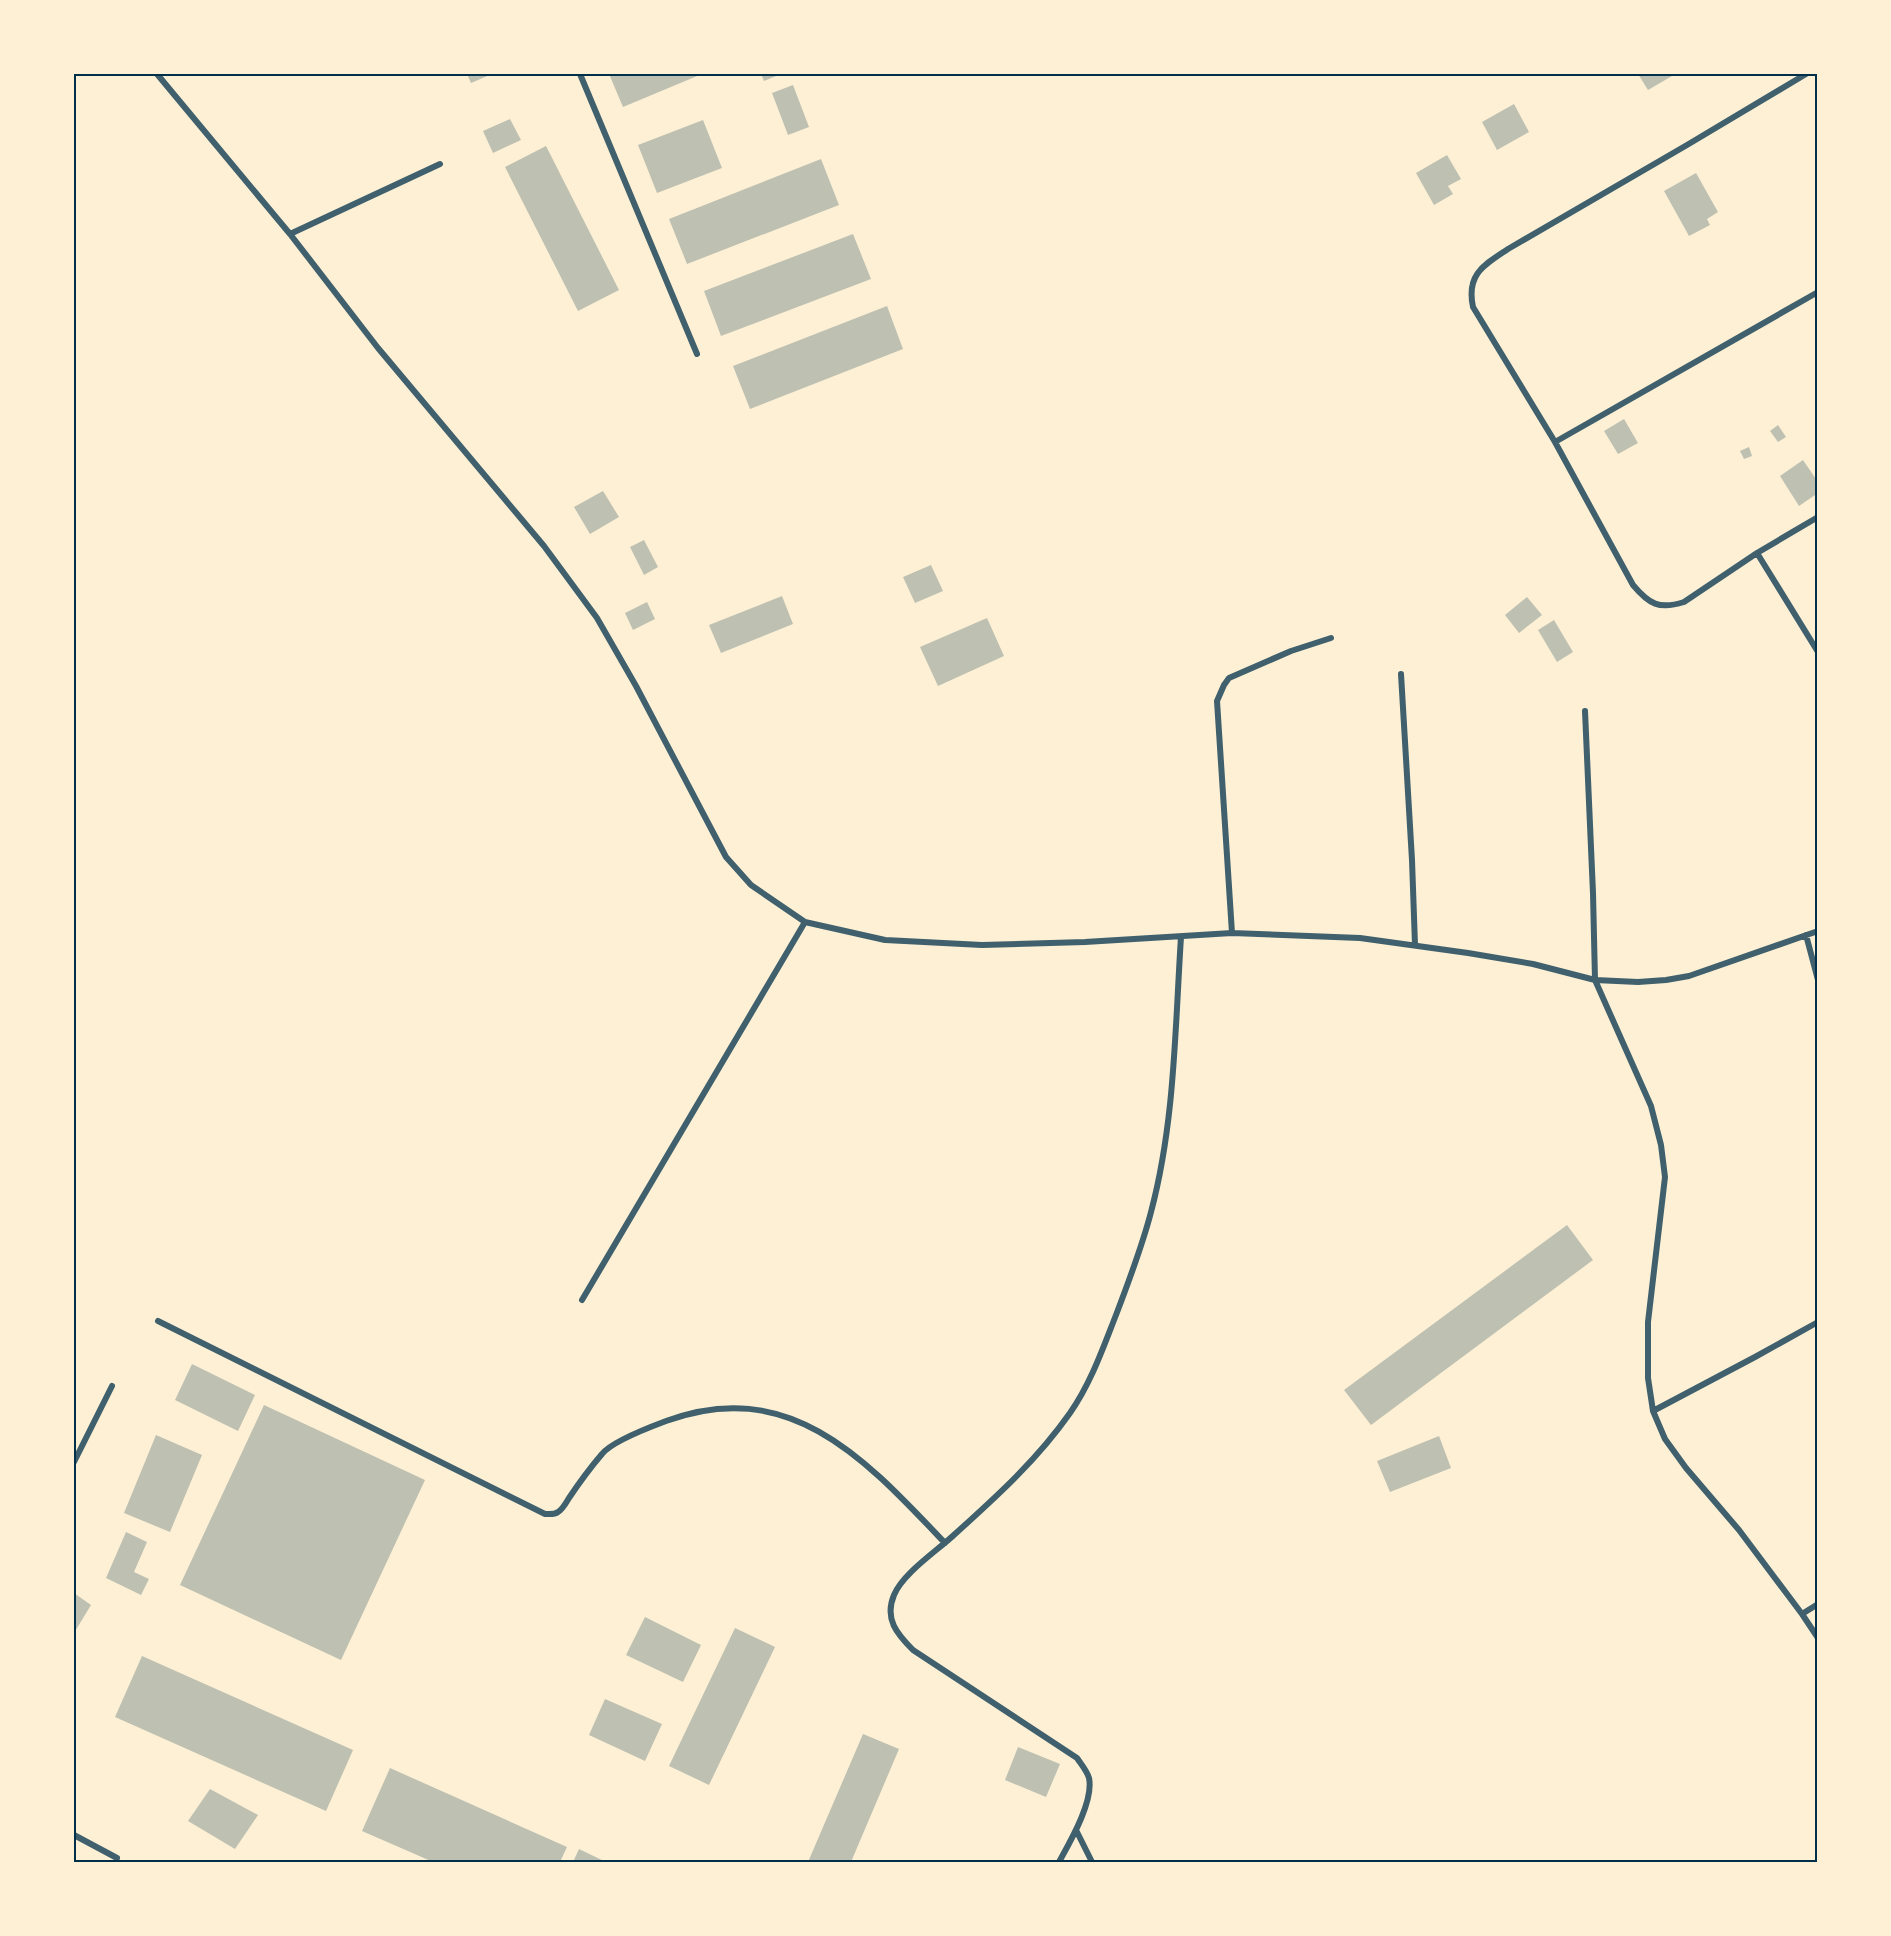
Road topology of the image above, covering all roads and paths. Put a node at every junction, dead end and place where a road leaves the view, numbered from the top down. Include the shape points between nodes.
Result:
1 (158, 74) edge
2 (580, 74) edge
3 (1806, 74) edge
4 (440, 164) dead end
5 (290, 234) junction
6 (1818, 292) edge
7 (697, 354) dead end
8 (1555, 442) junction
9 (1818, 517) edge
10 (1758, 553) junction
11 (1331, 638) dead end
12 (1818, 652) edge
13 (1401, 674) dead end
14 (1585, 711) dead end
15 (805, 922) junction
16 (1818, 931) edge
17 (1232, 933) junction
18 (1806, 935) junction
19 (1181, 937) junction
20 (1415, 945) junction
21 (1595, 980) junction
22 (1818, 980) edge
23 (582, 1300) dead end
24 (158, 1321) dead end
25 (1818, 1322) edge
26 (112, 1386) dead end
27 (1653, 1411) junction
28 (74, 1462) edge
29 (945, 1544) junction
30 (1818, 1604) edge
31 (1802, 1614) junction
32 (1818, 1638) edge
33 (1076, 1830) junction
34 (74, 1835) edge
35 (117, 1858) dead end
36 (1059, 1863) edge
37 (1092, 1863) edge

1 - 5 street
2 - 7 street
3 - 8 street via 1483,266 1470,292 1473,307
4 - 5 street
5 - 15 street via 378,348 544,546 597,618 726,857 752,885
6 - 8 street
8 - 10 street via 1633,585 1656,605 1670,607 1684,602
9 - 10 street
10 - 12 street
11 - 17 street via 1239,672 1229,678 1217,701
13 - 20 street
14 - 21 street
15 - 19 street via 885,940 982,945
15 - 23 street
16 - 18 street
17 - 19 street
17 - 20 street via 1360,938
18 - 21 street via 1689,976 1638,982
18 - 22 street
19 - 29 street via 1165,1143 1152,1211 1134,1270 1089,1381 1071,1411 1041,1452
20 - 21 street via 1533,964
21 - 27 street via 1651,1106 1661,1145 1665,1177 1648,1322 1648,1378
24 - 29 street via 545,1514 552,1515 563,1508 603,1451 641,1431 684,1415 720,1409 765,1411 802,1422 836,1441 891,1486
25 - 27 street
26 - 28 street
27 - 31 street via 1665,1438 1686,1468
29 - 33 street via 907,1576 894,1594 891,1610 897,1634 913,1650 1077,1758 1089,1777 1090,1789
30 - 31 street
31 - 32 street
33 - 36 street
33 - 37 street
34 - 35 street

